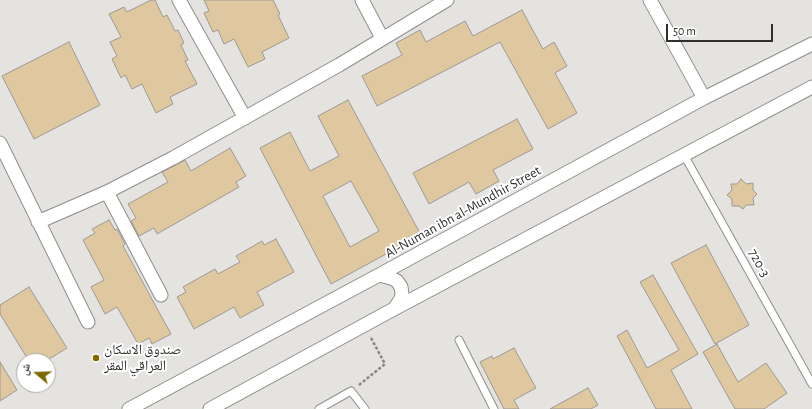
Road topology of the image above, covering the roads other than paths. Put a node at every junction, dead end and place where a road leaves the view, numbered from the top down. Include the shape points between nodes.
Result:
1 (179, 0) edge
2 (362, 0) edge
3 (447, 0) edge
4 (650, 0) edge
5 (382, 38) junction
6 (812, 44) edge
7 (812, 87) edge
8 (704, 98) junction
9 (245, 118) junction
10 (0, 143) edge
11 (684, 155) junction
12 (107, 192) junction
13 (38, 222) junction
14 (379, 275) junction
15 (162, 295) dead end
16 (392, 310) junction
17 (88, 322) dead end
18 (459, 340) dead end
19 (812, 384) edge
20 (130, 409) edge
21 (210, 409) edge
22 (319, 409) edge
23 (365, 409) edge
24 (494, 409) edge

1 - 9 street
2 - 5 street
3 - 5 street
4 - 8 street
5 - 9 street
6 - 8 street, Al-Numan ibn al-Mundhir Street
7 - 11 street
8 - 14 street, Al-Numan ibn al-Mundhir Street
9 - 12 street
10 - 13 street
11 - 16 street
11 - 19 lane, 720-3
12 - 13 street
12 - 15 street
13 - 17 street
14 - 16 street via 397,281 401,287 401,299
14 - 20 street, Al-Numan ibn al-Mundhir Street
16 - 21 street
18 - 24 lane
22 - 23 lane via 351,391

